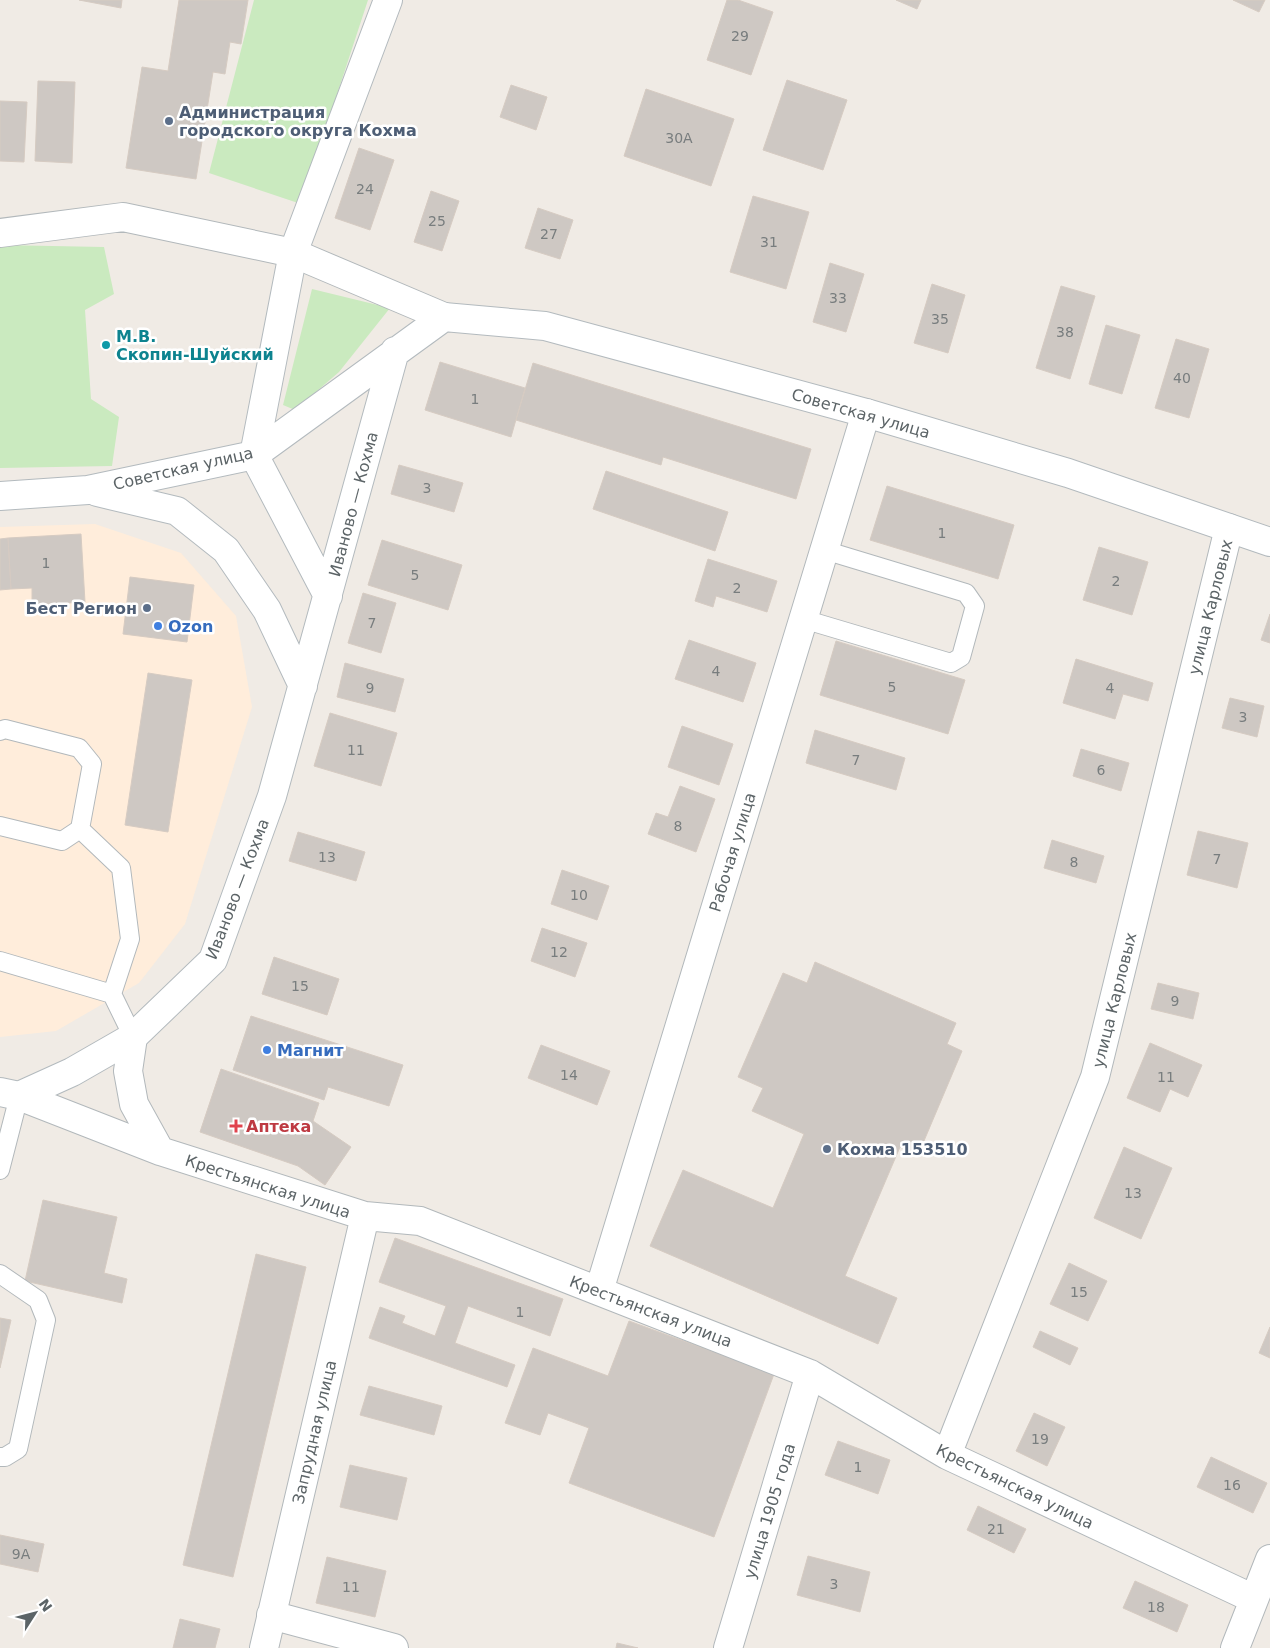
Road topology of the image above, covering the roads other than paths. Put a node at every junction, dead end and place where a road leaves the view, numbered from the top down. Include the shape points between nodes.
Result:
1 (388, 0) edge
2 (0, 233) edge
3 (294, 253) junction
4 (444, 317) junction
5 (395, 351) junction
6 (866, 413) junction
7 (254, 455) junction
8 (88, 490) junction
9 (0, 496) edge
10 (1229, 528) junction
11 (1270, 542) edge
12 (824, 550) junction
13 (328, 596) junction
14 (803, 619) junction
15 (302, 686) junction
16 (0, 731) edge
17 (0, 826) edge
18 (80, 829) junction
19 (0, 961) edge
20 (112, 994) junction
21 (133, 1037) junction
22 (9, 1094) edge
23 (160, 1151) junction
24 (0, 1170) edge
25 (365, 1216) junction
26 (0, 1274) edge
27 (599, 1291) junction
28 (810, 1374) junction
29 (947, 1455) junction
30 (0, 1457) edge
31 (1270, 1559) edge
32 (1254, 1599) junction
33 (271, 1616) junction
34 (264, 1648) edge
35 (394, 1648) edge
36 (728, 1648) edge
37 (1235, 1648) edge

1 - 3 street
2 - 3 street, Советская улица via 123,217
3 - 4 street, Советская улица
3 - 7 street
4 - 5 street, Советская улица
4 - 6 street, Советская улица via 545,326
5 - 7 street, Советская улица
5 - 13 street, Иваново — Кохма
6 - 10 street, Советская улица via 1068,473
6 - 12 street, Рабочая улица
7 - 8 street, Советская улица
7 - 13 street
8 - 9 street, Советская улица
8 - 15 street via 177,511 226,550 267,610
10 - 11 street, Советская улица
10 - 29 street, улица Карловых via 1095,1077
12 - 14 street, Рабочая улица
12 - 14 lane via 966,593 975,606 961,657 951,663
13 - 15 street, Иваново — Кохма
14 - 27 street, Рабочая улица
15 - 21 street, Иваново — Кохма via 272,796 213,960
16 - 18 lane via 5,729 79,748 92,764
17 - 18 lane via 62,841
18 - 20 lane via 121,868 130,939
19 - 20 lane
20 - 21 lane
21 - 22 street, Иваново — Кохма via 72,1072
21 - 23 street via 128,1071 134,1104
22 - 23 street, Крестьянская улица
22 - 24 lane
23 - 25 street, Крестьянская улица
25 - 27 street, Крестьянская улица via 420,1221
25 - 33 street, Запрудная улица
26 - 30 lane via 38,1300 46,1320 18,1449
27 - 28 street, Крестьянская улица
28 - 29 street, Крестьянская улица
28 - 36 street, улица 1905 года
29 - 32 street, Крестьянская улица
31 - 32 street
32 - 37 street
33 - 34 street, Запрудная улица
33 - 35 street

